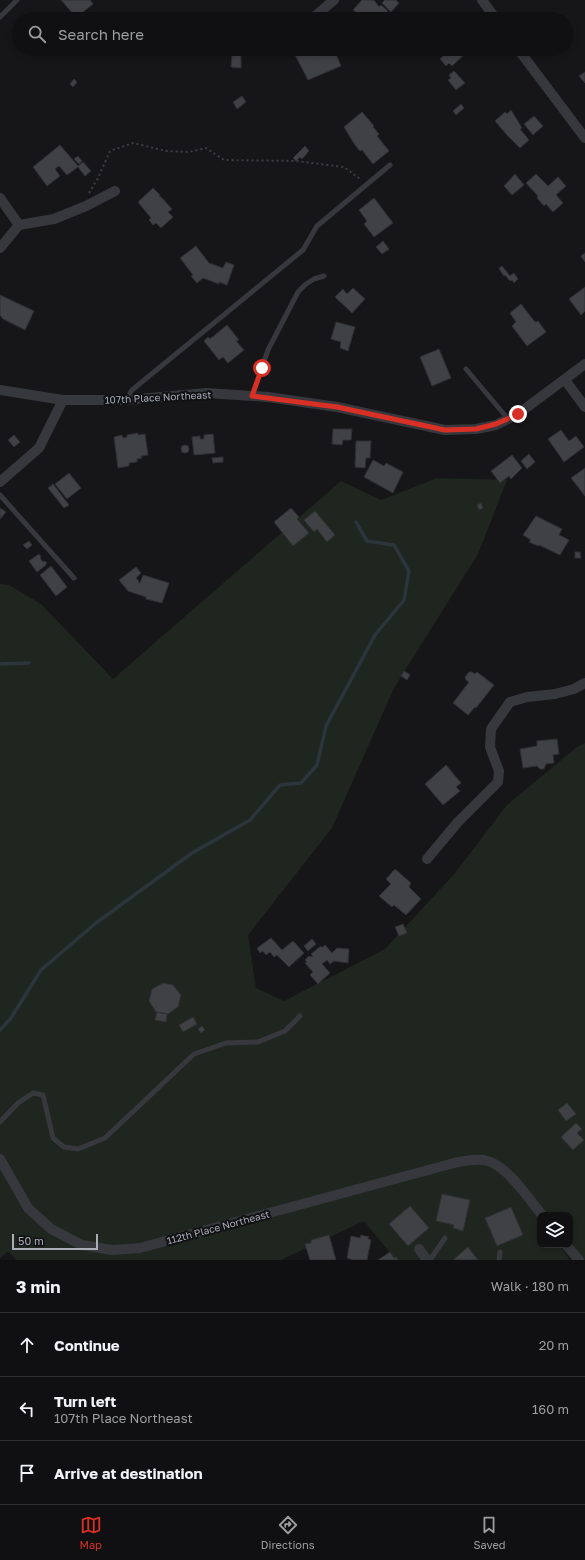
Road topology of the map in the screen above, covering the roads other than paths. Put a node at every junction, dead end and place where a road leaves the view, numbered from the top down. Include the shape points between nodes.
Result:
1 (17, 0) edge
2 (334, 0) edge
3 (482, 0) edge
4 (320, 12) edge
5 (491, 12) edge
6 (0, 17) edge
7 (523, 56) edge
8 (585, 138) edge
9 (390, 164) dead end
10 (115, 191) dead end
11 (0, 198) edge
12 (19, 225) junction
13 (0, 248) edge
14 (324, 276) dead end
15 (585, 364) edge
16 (466, 369) dead end
17 (565, 380) junction
18 (0, 390) edge
19 (252, 396) junction
20 (63, 400) junction
21 (126, 400) junction
22 (585, 406) edge
23 (508, 419) junction
24 (0, 482) edge
25 (0, 495) edge
26 (74, 578) dead end
27 (585, 683) edge
28 (426, 859) dead end
29 (300, 1016) dead end
30 (0, 1122) edge
31 (0, 1159) edge
32 (540, 1212) edge
33 (445, 1238) dead end
34 (569, 1248) edge
35 (419, 1249) dead end
36 (500, 1252) dead end
37 (428, 1260) edge
38 (500, 1260) edge
39 (579, 1260) edge

1 - 6 lane
2 - 4 street
3 - 5 street
7 - 8 street
9 - 21 lane via 317,226 303,250 132,390
10 - 12 street via 54,219
11 - 12 street
12 - 13 street
14 - 19 lane via 314,279 298,292 268,350
15 - 17 street, 107th Place Northeast
16 - 23 lane
17 - 22 street
17 - 23 street, 107th Place Northeast
18 - 20 street, 107th Place Northeast
19 - 21 street, 107th Place Northeast via 207,393
19 - 23 street, 107th Place Northeast via 337,407 445,430 476,429
20 - 21 street, 107th Place Northeast
20 - 24 street via 39,448
25 - 26 lane
27 - 28 street via 574,689 510,702 492,729 490,746 499,771 498,782
29 - 30 lane via 284,1031 258,1042 226,1043 194,1054 104,1138 78,1149 64,1147 53,1138 43,1095 33,1093
31 - 32 street, 112th Place Northeast via 28,1208 51,1229 82,1245 112,1250 140,1248 454,1163 471,1161 487,1161 502,1169
33 - 37 lane
34 - 39 street
35 - 37 street
36 - 38 lane

